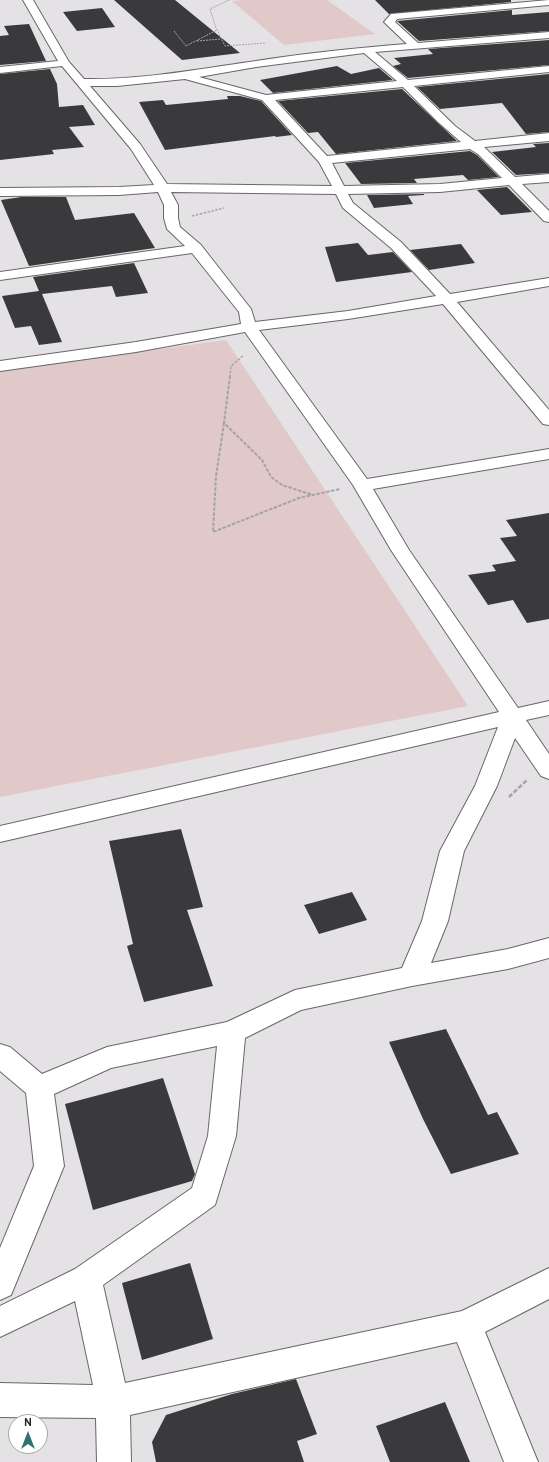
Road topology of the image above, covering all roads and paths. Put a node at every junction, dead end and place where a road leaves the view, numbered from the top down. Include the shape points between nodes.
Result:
1 (28, 0) edge
2 (229, 0) edge
3 (549, 2) edge
4 (217, 30) junction
5 (174, 31) dead end
6 (549, 35) edge
7 (221, 39) junction
8 (195, 42) junction
9 (265, 43) dead end
10 (416, 46) junction
11 (366, 50) junction
12 (65, 63) junction
13 (549, 69) edge
14 (0, 70) edge
15 (186, 76) junction
16 (80, 82) junction
17 (405, 83) junction
18 (266, 98) junction
19 (549, 137) edge
20 (470, 145) junction
21 (324, 160) junction
22 (549, 178) edge
23 (512, 181) junction
24 (163, 188) junction
25 (340, 190) junction
26 (0, 192) edge
27 (549, 218) edge
28 (196, 248) junction
29 (0, 276) edge
30 (549, 282) edge
31 (448, 299) junction
32 (249, 327) junction
33 (259, 342) junction
34 (0, 366) edge
35 (549, 420) edge
36 (224, 423) junction
37 (549, 454) edge
38 (362, 484) junction
39 (313, 495) junction
40 (549, 708) edge
41 (513, 715) junction
42 (549, 771) edge
43 (0, 834) edge
44 (549, 948) edge
45 (412, 976) junction
46 (232, 1032) junction
47 (0, 1055) edge
48 (39, 1088) junction
49 (86, 1279) junction
50 (549, 1283) edge
51 (0, 1285) edge
52 (0, 1322) edge
53 (466, 1325) junction
54 (0, 1400) edge
55 (113, 1402) junction
56 (114, 1462) edge
57 (521, 1462) edge

1 - 12 street
2 - 4 path via 210,9
3 - 10 street via 394,16 389,22
4 - 7 path
4 - 8 path
5 - 8 path via 186,46
6 - 10 street
7 - 8 path
7 - 9 path via 226,47
10 - 11 street
11 - 15 street
11 - 17 street
12 - 14 street
12 - 16 street
13 - 17 street
15 - 16 street via 117,83
15 - 18 street
16 - 24 street via 136,147
17 - 18 street
17 - 20 street via 447,126
18 - 21 street
19 - 20 street
20 - 21 street
20 - 23 street via 482,151
21 - 25 street
22 - 23 street
23 - 25 street via 440,188
23 - 27 street
24 - 25 street
24 - 26 street
24 - 28 street via 171,205 174,229
25 - 31 street via 348,204 396,246
28 - 29 street
28 - 32 street via 246,312
30 - 31 street
31 - 32 street
31 - 35 street
32 - 33 street
32 - 34 street via 136,347
33 - 36 path via 231,366
33 - 38 street
36 - 39 path via 262,460 271,477 282,486
36 - 39 path via 216,476 213,532 299,498
37 - 38 street
38 - 39 path
38 - 41 street via 400,550
40 - 41 street
41 - 42 street
41 - 43 street
41 - 45 street via 486,786 452,851 435,921
44 - 45 street via 508,959
45 - 46 street via 295,1000
46 - 48 street via 107,1058
46 - 49 street via 222,1136 204,1196
47 - 48 street
48 - 51 street via 49,1166
49 - 52 street
49 - 55 street
50 - 53 street
53 - 55 street
53 - 57 street
54 - 55 street
55 - 56 street

